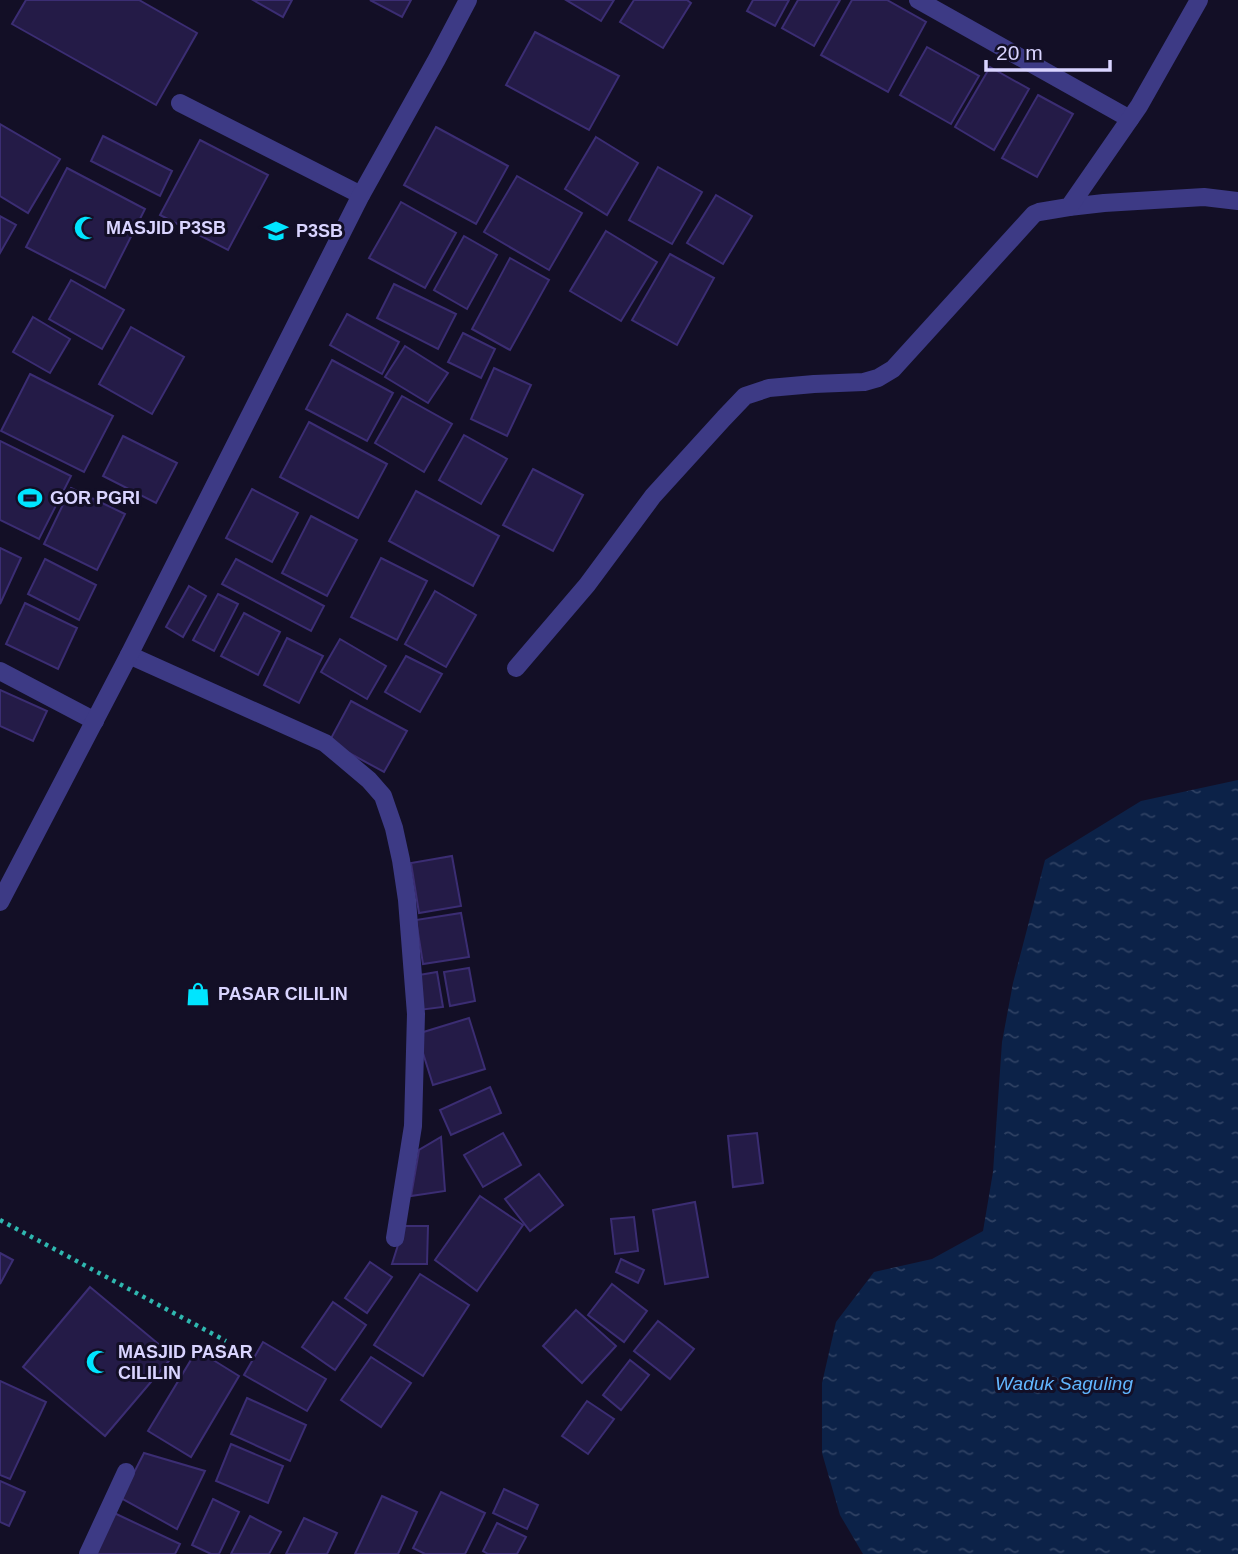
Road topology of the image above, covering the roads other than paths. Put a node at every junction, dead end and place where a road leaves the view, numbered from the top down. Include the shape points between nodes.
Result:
1 (468, 0) edge
2 (918, 0) edge
3 (1199, 0) edge
4 (180, 103) dead end
5 (1130, 119) junction
6 (361, 195) junction
7 (1238, 201) edge
8 (1069, 207) junction
9 (129, 655) junction
10 (516, 668) dead end
11 (0, 671) edge
12 (94, 721) junction
13 (0, 902) edge
14 (395, 1238) dead end
15 (126, 1472) dead end
16 (88, 1554) edge

1 - 6 street
2 - 5 street
3 - 5 street
4 - 6 street
5 - 8 street
6 - 9 street
7 - 8 street via 1204,197
8 - 10 street via 1034,214 887,373 864,382 769,388 745,396 653,496
9 - 12 street
9 - 14 street via 326,743 383,796 401,860 416,1014 413,1126
11 - 12 street
12 - 13 street
15 - 16 street

